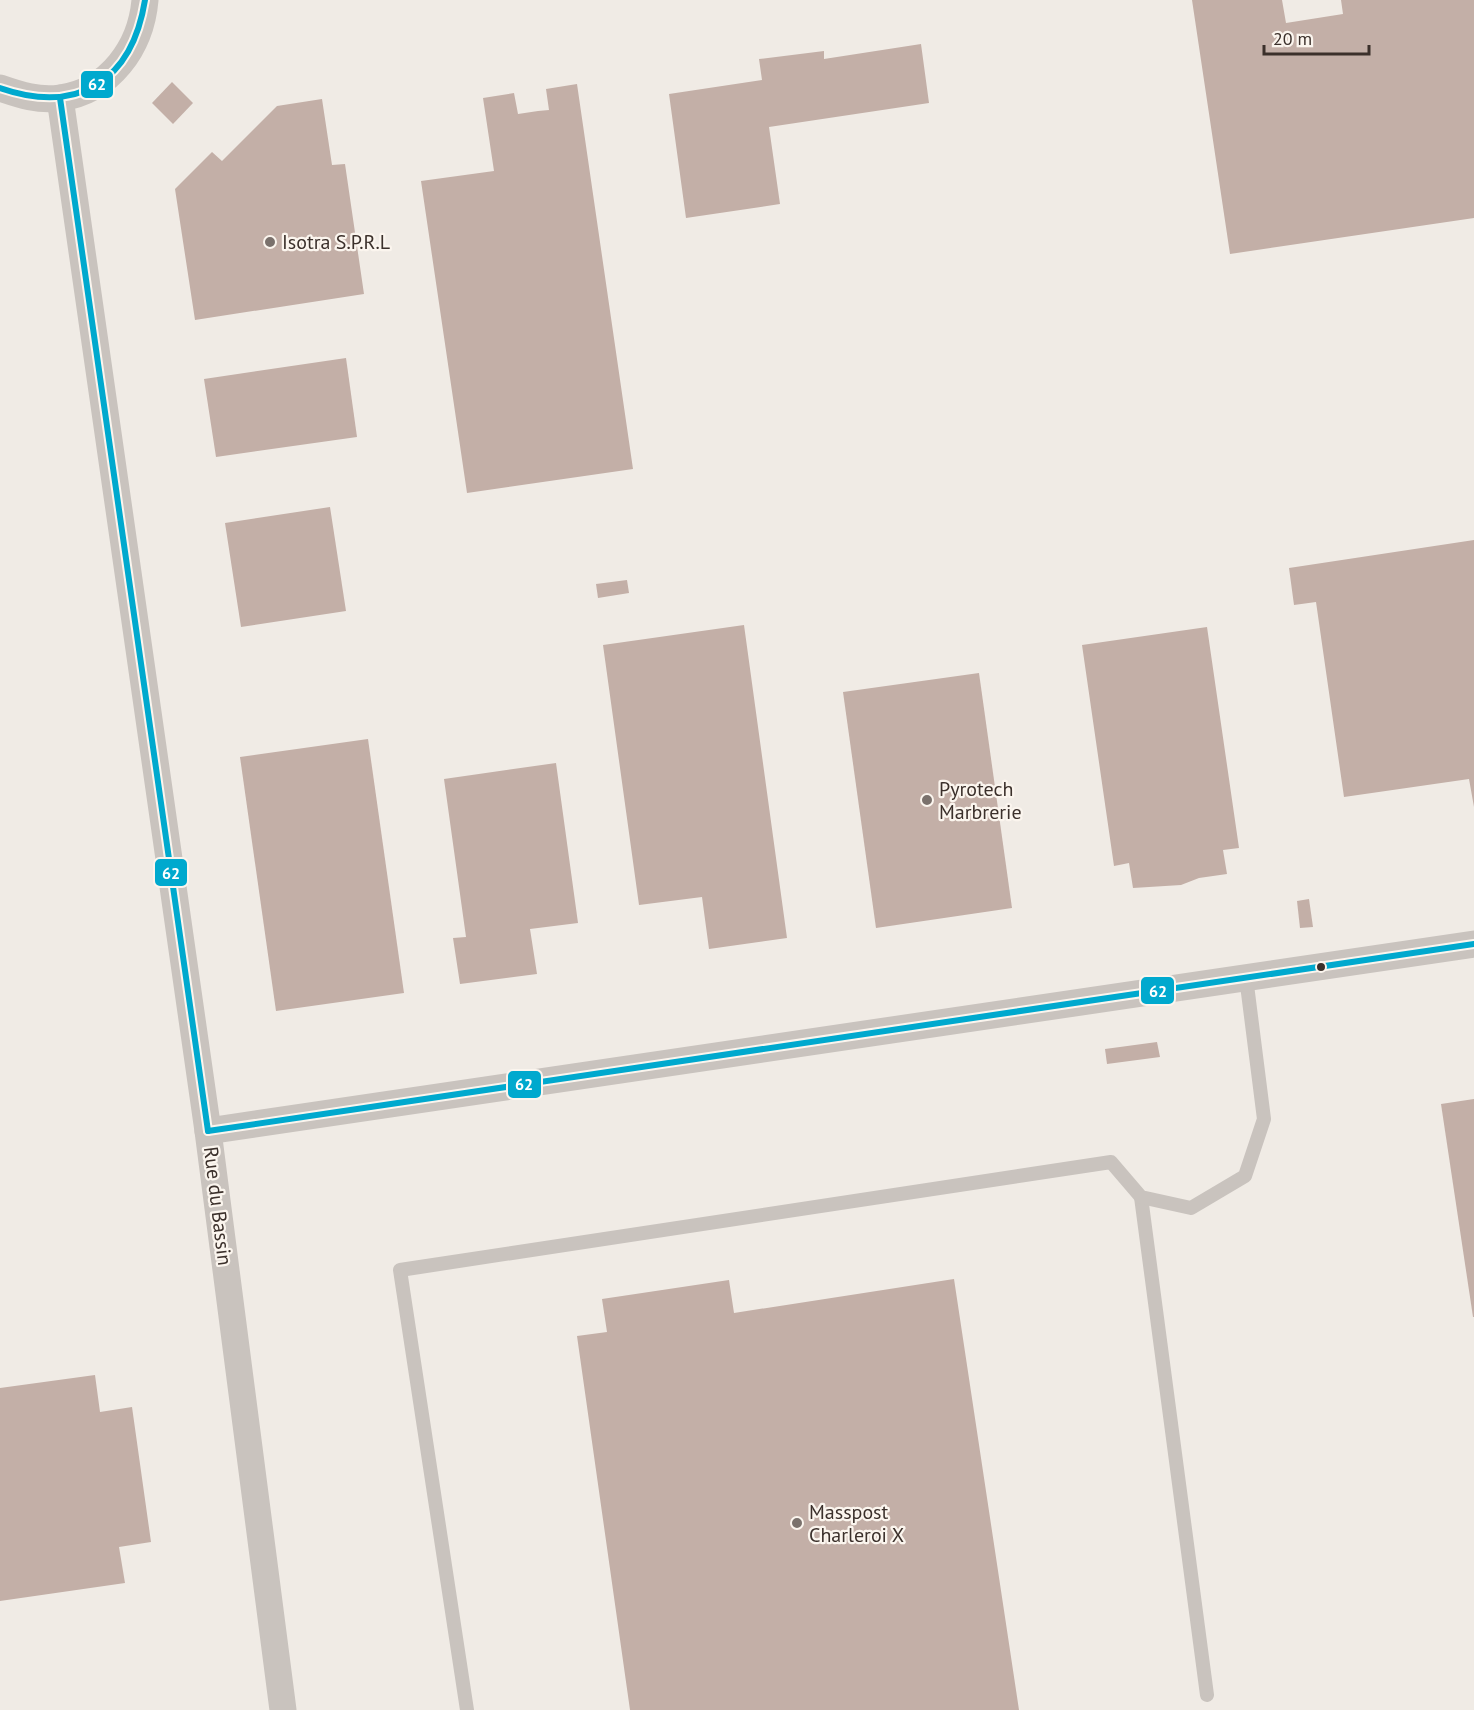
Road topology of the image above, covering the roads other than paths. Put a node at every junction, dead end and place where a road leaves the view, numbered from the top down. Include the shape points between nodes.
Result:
1 (145, 0) edge
2 (0, 88) edge
3 (60, 98) junction
4 (1474, 944) edge
5 (1246, 977) junction
6 (208, 1131) junction
7 (1141, 1197) junction
8 (1208, 1695) dead end
9 (283, 1710) edge
10 (467, 1710) edge

1 - 3 street via 143,21 132,48 113,72 89,89
2 - 3 street via 29,98
3 - 6 street, Rue du Bassin
4 - 5 street
5 - 6 street
5 - 7 lane via 1264,1119 1245,1176 1191,1208
6 - 9 street, Rue du Bassin
7 - 8 lane
7 - 10 lane via 1111,1162 400,1270

